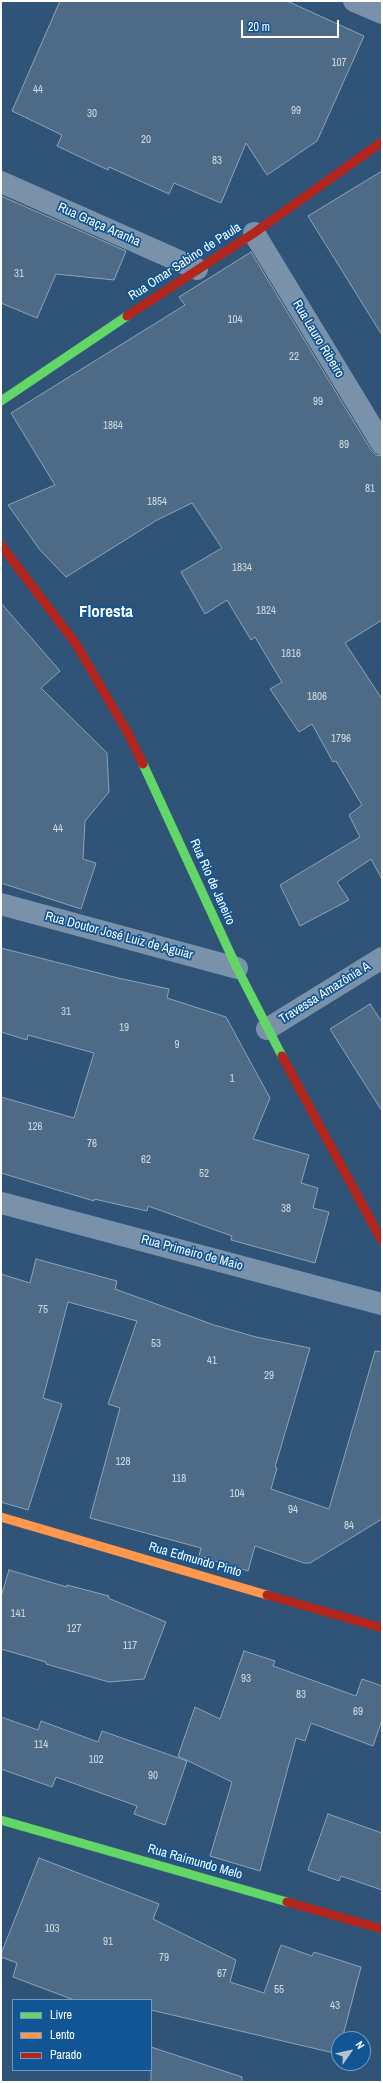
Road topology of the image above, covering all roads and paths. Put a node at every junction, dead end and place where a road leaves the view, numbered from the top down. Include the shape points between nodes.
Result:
1 (354, 1) edge
2 (382, 13) edge
3 (382, 142) edge
4 (1, 182) edge
5 (254, 233) junction
6 (197, 269) junction
7 (1, 401) edge
8 (382, 444) edge
9 (1, 545) edge
10 (1, 904) edge
11 (382, 958) edge
12 (236, 968) junction
13 (267, 1029) junction
14 (1, 1203) edge
15 (382, 1241) edge
16 (382, 1304) edge
17 (1, 1517) edge
18 (382, 1628) edge
19 (1, 1820) edge
20 (382, 1929) edge

1 - 2 street
3 - 5 street, Rua Omar Sabino de Paula
4 - 6 street, Rua Graça Aranha
5 - 6 street, Rua Omar Sabino de Paula
5 - 8 street, Rua Lauro Ribeiro
6 - 7 street, Rua Omar Sabino de Paula
9 - 12 street, Rua Rio de Janeiro via 76,644 128,735
10 - 12 street, Rua Doutor José Luiz de Aguiar
11 - 13 street, Travessa Amazônia A
12 - 13 street, Rua Rio de Janeiro
13 - 15 street, Rua Rio de Janeiro
14 - 16 street, Rua Primeiro de Maio
17 - 18 street, Rua Edmundo Pinto
19 - 20 street, Rua Raimundo Melo

